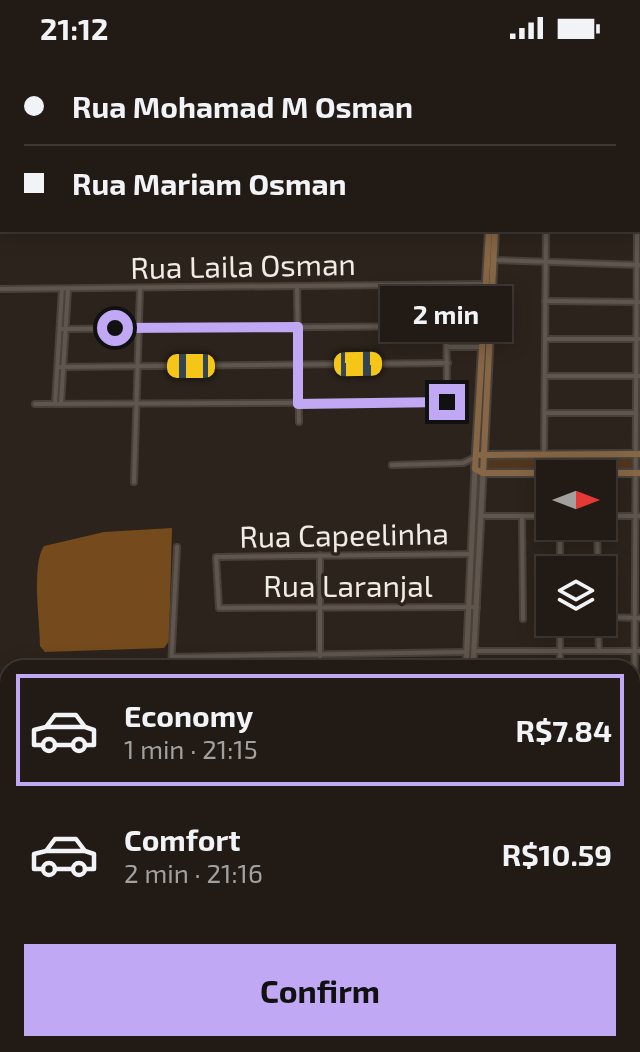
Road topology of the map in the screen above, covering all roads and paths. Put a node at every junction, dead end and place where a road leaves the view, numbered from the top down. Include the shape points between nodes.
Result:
1 (490, 232) edge
2 (546, 232) edge
3 (638, 232) edge
4 (490, 258) junction
5 (546, 263) junction
6 (638, 265) edge
7 (489, 284) junction
8 (446, 285) junction
9 (297, 287) junction
10 (0, 289) edge
11 (65, 289) junction
12 (140, 289) junction
13 (545, 301) junction
14 (638, 302) edge
15 (447, 326) junction
16 (298, 327) junction
17 (139, 328) junction
18 (63, 329) junction
19 (545, 339) junction
20 (638, 339) edge
21 (448, 347) junction
22 (483, 347) junction
23 (448, 363) junction
24 (298, 365) junction
25 (137, 366) junction
26 (60, 367) junction
27 (545, 376) junction
28 (638, 376) edge
29 (35, 404) dead end
30 (58, 404) junction
31 (136, 404) junction
32 (298, 404) junction
33 (545, 413) junction
34 (636, 413) junction
35 (299, 422) dead end
36 (638, 454) edge
37 (544, 455) junction
38 (479, 456) junction
39 (463, 463) junction
40 (392, 465) dead end
41 (475, 469) junction
42 (483, 473) junction
43 (638, 473) edge
44 (134, 482) dead end
45 (481, 516) junction
46 (522, 516) junction
47 (536, 516) edge
48 (616, 516) edge
49 (638, 516) edge
50 (177, 547) dead end
51 (472, 554) junction
52 (320, 555) junction
53 (320, 607) junction
54 (469, 607) junction
55 (477, 607) junction
56 (219, 608) joint
57 (638, 618) edge
58 (523, 619) dead end
59 (616, 619) edge
60 (637, 635) edge
61 (560, 636) edge
62 (599, 636) edge
63 (560, 651) junction
64 (599, 651) junction
65 (637, 651) edge
66 (471, 652) junction
67 (320, 655) junction
68 (172, 657) junction
69 (172, 660) edge
70 (320, 660) edge
71 (468, 660) edge
72 (472, 660) edge
73 (560, 660) edge

1 - 4 main road
2 - 5 street
3 - 6 street
4 - 5 street
4 - 7 main road
5 - 6 street
5 - 13 street
6 - 14 street
7 - 8 street, Rua Laila Osman
7 - 22 main road
7 - 38 main road
8 - 9 street, Rua Laila Osman
8 - 15 street
9 - 12 street, Rua Laila Osman
9 - 16 street
10 - 11 street, Rua Laila Osman
11 - 12 street, Rua Laila Osman
11 - 18 street
12 - 17 street
13 - 14 street
13 - 19 street
14 - 20 street
15 - 16 street
15 - 21 street
16 - 17 street
16 - 24 street
17 - 18 street
17 - 25 street
18 - 26 street
19 - 20 street
19 - 27 street
20 - 28 street
21 - 22 street
21 - 23 street
22 - 38 main road
23 - 24 street
23 - 32 street via 448,400
24 - 25 street
24 - 32 street
25 - 26 street
25 - 31 street
26 - 30 street
27 - 28 street
27 - 33 street
28 - 34 street
29 - 30 street
30 - 31 street
31 - 32 street
31 - 44 street
32 - 35 street
33 - 34 street
33 - 37 street
34 - 36 street
36 - 37 main road
36 - 43 street
37 - 38 main road
38 - 39 street
38 - 41 main road
38 - 42 main road
39 - 40 street
39 - 41 street
41 - 42 main road
41 - 51 street
42 - 43 main road
42 - 45 street
43 - 49 street
45 - 46 street
45 - 55 street
46 - 47 street
46 - 58 street
48 - 49 street
49 - 57 street
50 - 68 street
51 - 52 street, Rua Capeelinha
51 - 54 street
52 - 53 street
52 - 56 street, Rua Capeelinha via 216,557
53 - 54 street, Rua Laranjal
53 - 56 street, Rua Laranjal
53 - 67 street
54 - 55 street, Rua Laranjal
54 - 66 street
55 - 66 street
57 - 59 street
57 - 60 street
60 - 65 street
61 - 63 street
62 - 64 street
63 - 64 street
63 - 66 street
63 - 73 street
64 - 65 street
66 - 67 street
66 - 71 street
66 - 72 street
67 - 68 street
67 - 70 street
68 - 69 street

